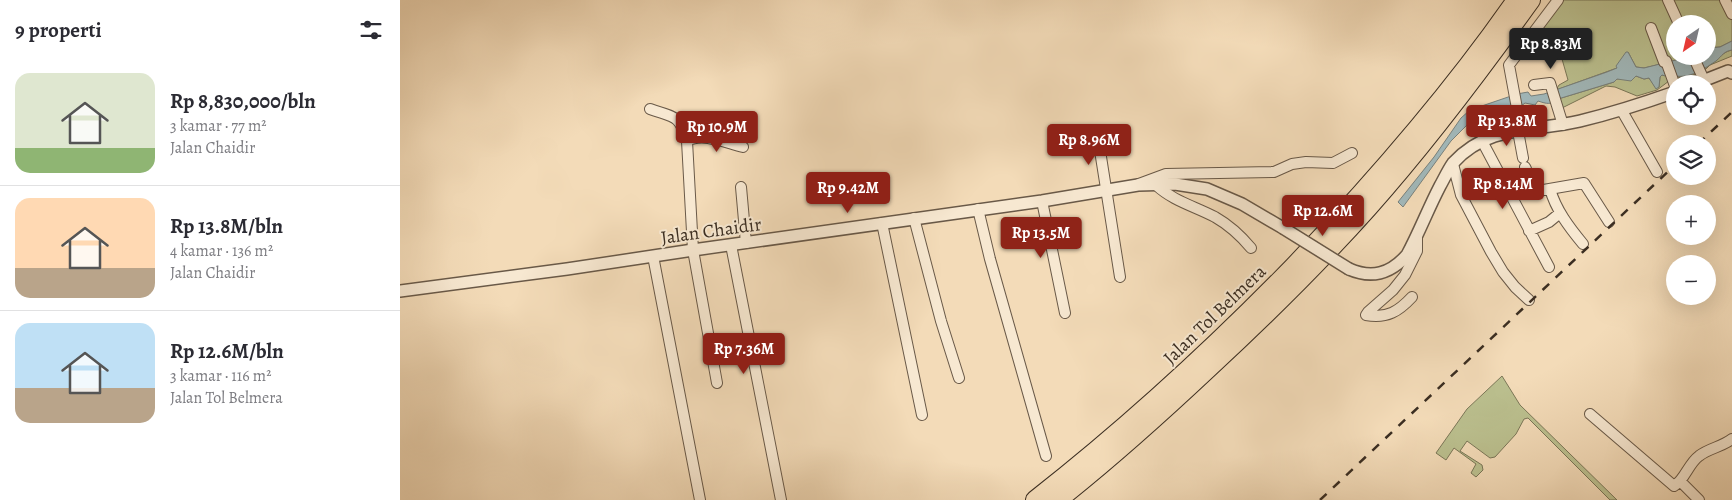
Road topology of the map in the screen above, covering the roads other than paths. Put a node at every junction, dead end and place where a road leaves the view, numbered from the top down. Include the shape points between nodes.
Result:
1 (1516, 0) edge
2 (1531, 0) edge
3 (1558, 0) edge
4 (1668, 0) edge
5 (1725, 0) edge
6 (1732, 14) edge
7 (1674, 15) edge
8 (1651, 28) dead end
9 (1731, 71) edge
10 (1671, 75) edge
11 (1716, 75) edge
12 (1534, 85) dead end
13 (1666, 95) edge
14 (650, 108) dead end
15 (1622, 111) junction
16 (1563, 125) junction
17 (1519, 130) junction
18 (1098, 138) dead end
19 (1482, 140) junction
20 (688, 141) junction
21 (743, 147) dead end
22 (1352, 154) dead end
23 (1452, 164) junction
24 (1657, 172) dead end
25 (1138, 185) junction
26 (1156, 185) junction
27 (741, 187) dead end
28 (1550, 189) junction
29 (1105, 190) junction
30 (1042, 201) junction
31 (978, 209) junction
32 (1560, 213) junction
33 (914, 218) junction
34 (1609, 222) dead end
35 (882, 223) junction
36 (1529, 231) junction
37 (1417, 235) junction
38 (746, 243) junction
39 (1584, 244) dead end
40 (731, 245) junction
41 (1251, 248) dead end
42 (693, 250) junction
43 (653, 256) junction
44 (1549, 267) dead end
45 (1120, 277) dead end
46 (400, 291) edge
47 (1412, 297) dead end
48 (1529, 300) dead end
49 (1065, 313) dead end
50 (959, 378) dead end
51 (717, 383) dead end
52 (1590, 414) dead end
53 (922, 415) dead end
54 (1732, 440) edge
55 (1046, 456) dead end
56 (1680, 481) junction
57 (700, 500) edge
58 (781, 500) edge
59 (1035, 500) edge
60 (1058, 500) edge
61 (1699, 500) edge

1 - 59 highway, Jalan Tol Belmera via 1465,69 1352,206 1186,372
2 - 60 highway, Jalan Tol Belmera via 1427,139 1362,215 1253,327 1140,433
3 - 17 street via 1509,65 1519,113
4 - 7 street
5 - 6 street
8 - 10 street
9 - 11 street
12 - 16 street via 1550,83
13 - 15 street, Jalan Chaidir
14 - 20 street via 679,120
15 - 16 street, Jalan Chaidir
15 - 24 street
16 - 17 street, Jalan Chaidir
17 - 19 street, Jalan Chaidir
17 - 28 street via 1532,192
18 - 29 street
19 - 23 street, Jalan Chaidir
19 - 36 street
20 - 21 street via 697,136
20 - 42 street
22 - 25 street via 1333,163 1292,164 1274,172 1166,174
23 - 37 street, Jalan Chaidir
23 - 48 street via 1461,195 1491,252 1503,272
25 - 26 street, Jalan Chaidir
25 - 29 street, Jalan Chaidir
26 - 37 street, Jalan Chaidir, bridge via 1175,184 1206,189 1242,204 1360,274 1393,268 1406,255
26 - 41 street via 1170,197 1217,218
27 - 38 street
28 - 32 street
28 - 34 street via 1584,183
29 - 30 street, Jalan Chaidir
29 - 45 street
30 - 31 street, Jalan Chaidir
30 - 49 street
31 - 33 street, Jalan Chaidir
31 - 55 street
32 - 36 street
32 - 39 street
33 - 35 street, Jalan Chaidir
33 - 50 street
35 - 38 street, Jalan Chaidir
35 - 53 street
36 - 44 street
37 - 47 street via 1417,251 1405,275 1366,315 1381,316 1400,310
38 - 40 street, Jalan Chaidir
40 - 42 street, Jalan Chaidir
40 - 58 street
42 - 43 street, Jalan Chaidir
42 - 51 street
43 - 46 street, Jalan Chaidir
43 - 57 street
52 - 56 street via 1672,485 1676,486
54 - 56 street via 1699,456
56 - 61 street

